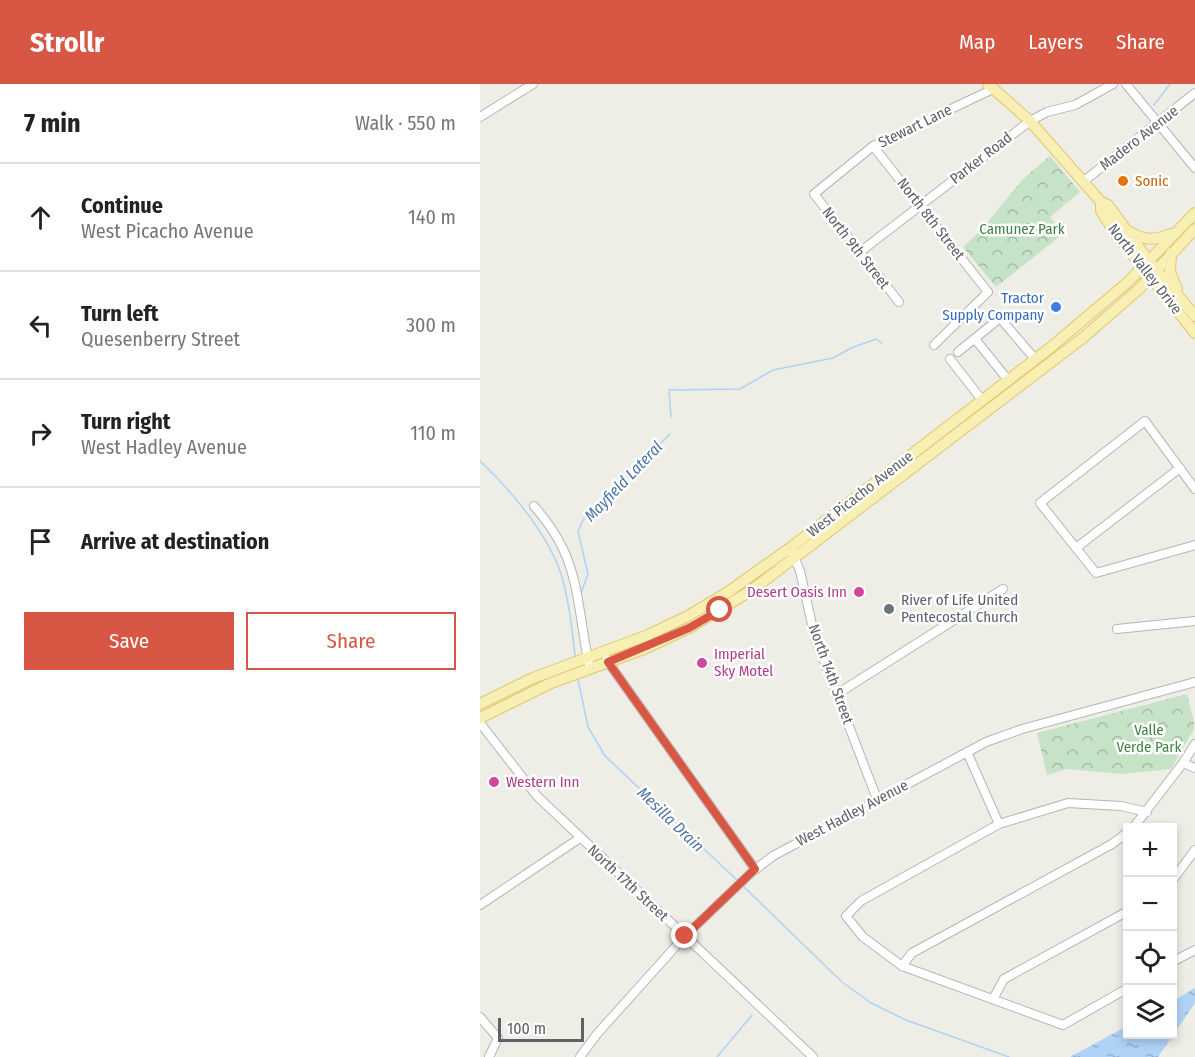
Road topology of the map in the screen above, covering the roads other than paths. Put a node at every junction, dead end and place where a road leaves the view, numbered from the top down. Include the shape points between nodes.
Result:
1 (533, 84) edge
2 (1126, 84) edge
3 (991, 86) edge
4 (1107, 86) edge
5 (1195, 93) edge
6 (480, 117) edge
7 (1030, 121) junction
8 (1159, 123) junction
9 (873, 146) junction
10 (1195, 168) edge
11 (1084, 181) junction
12 (814, 194) joint
13 (1101, 202) junction
14 (921, 205) junction
15 (1195, 213) edge
16 (1195, 229) edge
17 (1127, 231) junction
18 (1177, 231) junction
19 (1127, 248) junction
20 (860, 252) junction
21 (1171, 253) junction
22 (1150, 269) junction
23 (1128, 282) junction
24 (1139, 289) junction
25 (1162, 292) junction
26 (1181, 300) junction
27 (899, 302) dead end
28 (1195, 316) edge
29 (1195, 333) edge
30 (975, 339) junction
31 (934, 345) dead end
32 (958, 352) dead end
33 (950, 359) dead end
34 (1035, 359) junction
35 (1008, 380) junction
36 (982, 400) junction
37 (1180, 468) junction
38 (1195, 489) edge
39 (534, 506) dead end
40 (1195, 545) edge
41 (1076, 548) junction
42 (793, 553) junction
43 (1002, 589) dead end
44 (1195, 621) edge
45 (1117, 629) dead end
46 (606, 651) junction
47 (608, 662) junction
48 (589, 663) junction
49 (558, 674) junction
50 (1194, 685) edge
51 (837, 694) junction
52 (480, 704) edge
53 (480, 718) edge
54 (480, 723) edge
55 (1195, 744) edge
56 (967, 752) junction
57 (1183, 763) junction
58 (1195, 768) edge
59 (877, 799) junction
60 (1147, 812) junction
61 (1137, 823) edge
62 (999, 824) junction
63 (1123, 836) edge
64 (580, 838) junction
65 (1195, 850) edge
66 (755, 869) junction
67 (1176, 877) edge
68 (480, 905) edge
69 (1123, 914) edge
70 (685, 936) junction
71 (1195, 950) edge
72 (1177, 961) edge
73 (902, 966) junction
74 (1123, 991) edge
75 (993, 999) junction
76 (480, 1017) edge
77 (489, 1057) edge
78 (580, 1057) edge
79 (813, 1057) edge

1 - 6 street
2 - 8 street
3 - 7 main road, North Valley Drive
3 - 9 street, Stewart Lane
4 - 7 street, Parker Road via 1075,105 1047,111
5 - 8 street, Madero Avenue
7 - 11 main road, North Valley Drive
7 - 14 street, Parker Road
8 - 10 street
8 - 11 street, Madero Avenue
9 - 12 street, Stewart Lane
9 - 14 street, North 8th Street
11 - 13 main road, North Valley Drive
12 - 20 street, North 9th Street
13 - 17 main road, North Valley Drive via 1108,205
13 - 19 main road, North Valley Drive via 1101,211
14 - 20 street, Parker Road
14 - 31 street, North 8th Street via 988,292
15 - 18 main road, West Picacho Avenue
16 - 21 main road, West Picacho Avenue
17 - 18 main road via 1149,240
17 - 22 main road, North Valley Drive
18 - 22 main road, West Picacho Avenue
19 - 22 main road, North Valley Drive
19 - 23 main road via 1132,270
20 - 27 street, North 9th Street
21 - 22 main road, West Picacho Avenue
21 - 26 main road via 1170,272
22 - 23 main road, West Picacho Avenue
22 - 24 main road, West Picacho Avenue
22 - 25 main road, North Valley Drive
22 - 26 main road, North Valley Drive
23 - 34 main road, West Picacho Avenue
24 - 25 main road via 1148,287
24 - 42 main road, West Picacho Avenue via 1084,337
25 - 29 main road, North Valley Drive
26 - 28 main road, North Valley Drive
30 - 32 street
30 - 34 street via 1000,318
30 - 35 street
33 - 36 street
34 - 35 main road, West Picacho Avenue
35 - 36 main road, West Picacho Avenue
36 - 42 main road, West Picacho Avenue
37 - 38 street
37 - 41 street
37 - 41 street via 1145,421 1040,503
39 - 48 street via 564,550
40 - 41 street via 1096,573
42 - 46 main road, West Picacho Avenue via 688,616
42 - 47 main road, West Picacho Avenue via 752,590 689,628
42 - 51 street, North 14th Street via 814,638
43 - 51 street
44 - 45 street
46 - 47 street
46 - 48 main road, West Picacho Avenue
47 - 48 main road, West Picacho Avenue
47 - 66 street
48 - 49 main road, West Picacho Avenue
49 - 52 main road, West Picacho Avenue via 533,678
49 - 53 main road, West Picacho Avenue
50 - 56 street, West Hadley Avenue via 1022,729
51 - 59 street, North 14th Street
54 - 64 street, North 17th Street via 537,796
55 - 57 street
56 - 59 street, West Hadley Avenue
56 - 62 street
57 - 58 street
57 - 60 street
59 - 66 street, West Hadley Avenue
60 - 61 street
60 - 62 street via 1068,803
62 - 73 street via 861,901 846,916 863,937
63 - 73 street via 912,954
64 - 68 street
64 - 70 street, North 17th Street
65 - 67 street
66 - 70 street, West Hadley Avenue
69 - 75 street via 1004,980
70 - 78 street, West Hadley Avenue
70 - 79 street, North 17th Street
71 - 72 street
73 - 75 street
74 - 75 street via 1063,1025
76 - 77 street via 498,1038

